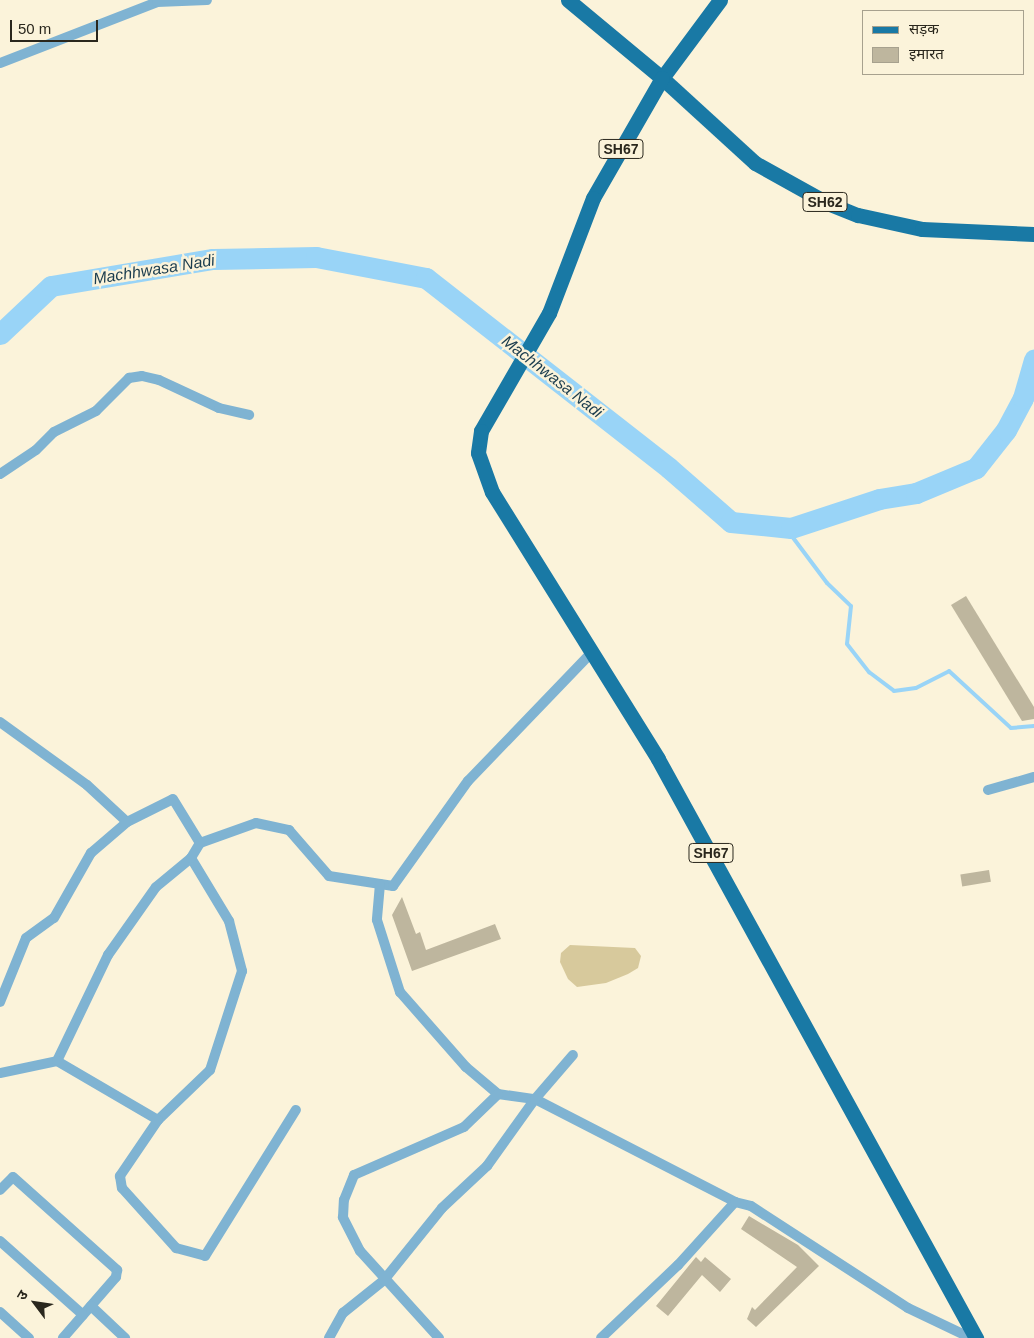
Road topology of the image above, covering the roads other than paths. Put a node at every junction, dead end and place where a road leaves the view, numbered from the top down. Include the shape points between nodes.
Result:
1 (207, 0) edge
2 (568, 0) edge
3 (720, 0) edge
4 (0, 63) edge
5 (662, 78) junction
6 (1030, 234) edge
7 (249, 415) dead end
8 (0, 474) edge
9 (592, 651) junction
10 (0, 722) edge
11 (1034, 777) edge
12 (988, 790) dead end
13 (127, 822) junction
14 (200, 843) junction
15 (191, 858) junction
16 (380, 884) junction
17 (0, 1002) edge
18 (573, 1055) dead end
19 (57, 1061) junction
20 (0, 1073) edge
21 (498, 1094) junction
22 (535, 1099) junction
23 (296, 1110) dead end
24 (158, 1120) junction
25 (0, 1190) edge
26 (735, 1202) junction
27 (0, 1241) edge
28 (384, 1280) junction
29 (91, 1306) junction
30 (0, 1312) edge
31 (83, 1315) junction
32 (29, 1338) edge
33 (63, 1338) edge
34 (126, 1338) edge
35 (330, 1338) edge
36 (439, 1338) edge
37 (601, 1338) edge
38 (971, 1338) edge
39 (976, 1338) edge

1 - 4 street via 157,2
2 - 5 main road, SH62
3 - 5 main road, SH67
5 - 6 main road, SH62 via 755,163 825,202 858,215 922,229
5 - 9 main road, SH67 via 593,198 549,313 478,440 482,469 492,492
7 - 8 street via 218,408 159,380 142,376 129,378 96,411 54,432 36,450
9 - 16 street via 468,781 393,886
9 - 39 main road, SH67 via 722,872
10 - 13 street via 87,785
11 - 12 street
13 - 14 street via 173,799
13 - 17 street via 91,853 54,918 26,938
14 - 15 street
14 - 16 street via 256,823 289,830 329,876
15 - 19 street via 156,887 108,955
15 - 24 street via 229,921 242,971 210,1070
16 - 21 street via 377,920 400,992 466,1067
18 - 22 street
19 - 20 street
19 - 24 street
21 - 22 street
21 - 28 street via 464,1126 354,1175 344,1200 342,1217 360,1251
22 - 26 street
22 - 28 street via 487,1166 442,1208
23 - 24 street via 205,1256 176,1248 122,1188 120,1176
25 - 29 street via 12,1177 117,1270 116,1276
26 - 37 street via 678,1265
26 - 38 street via 750,1206 908,1308
27 - 31 street
28 - 35 street via 343,1313
28 - 36 street
29 - 31 street
29 - 34 street
30 - 32 street
31 - 33 street

